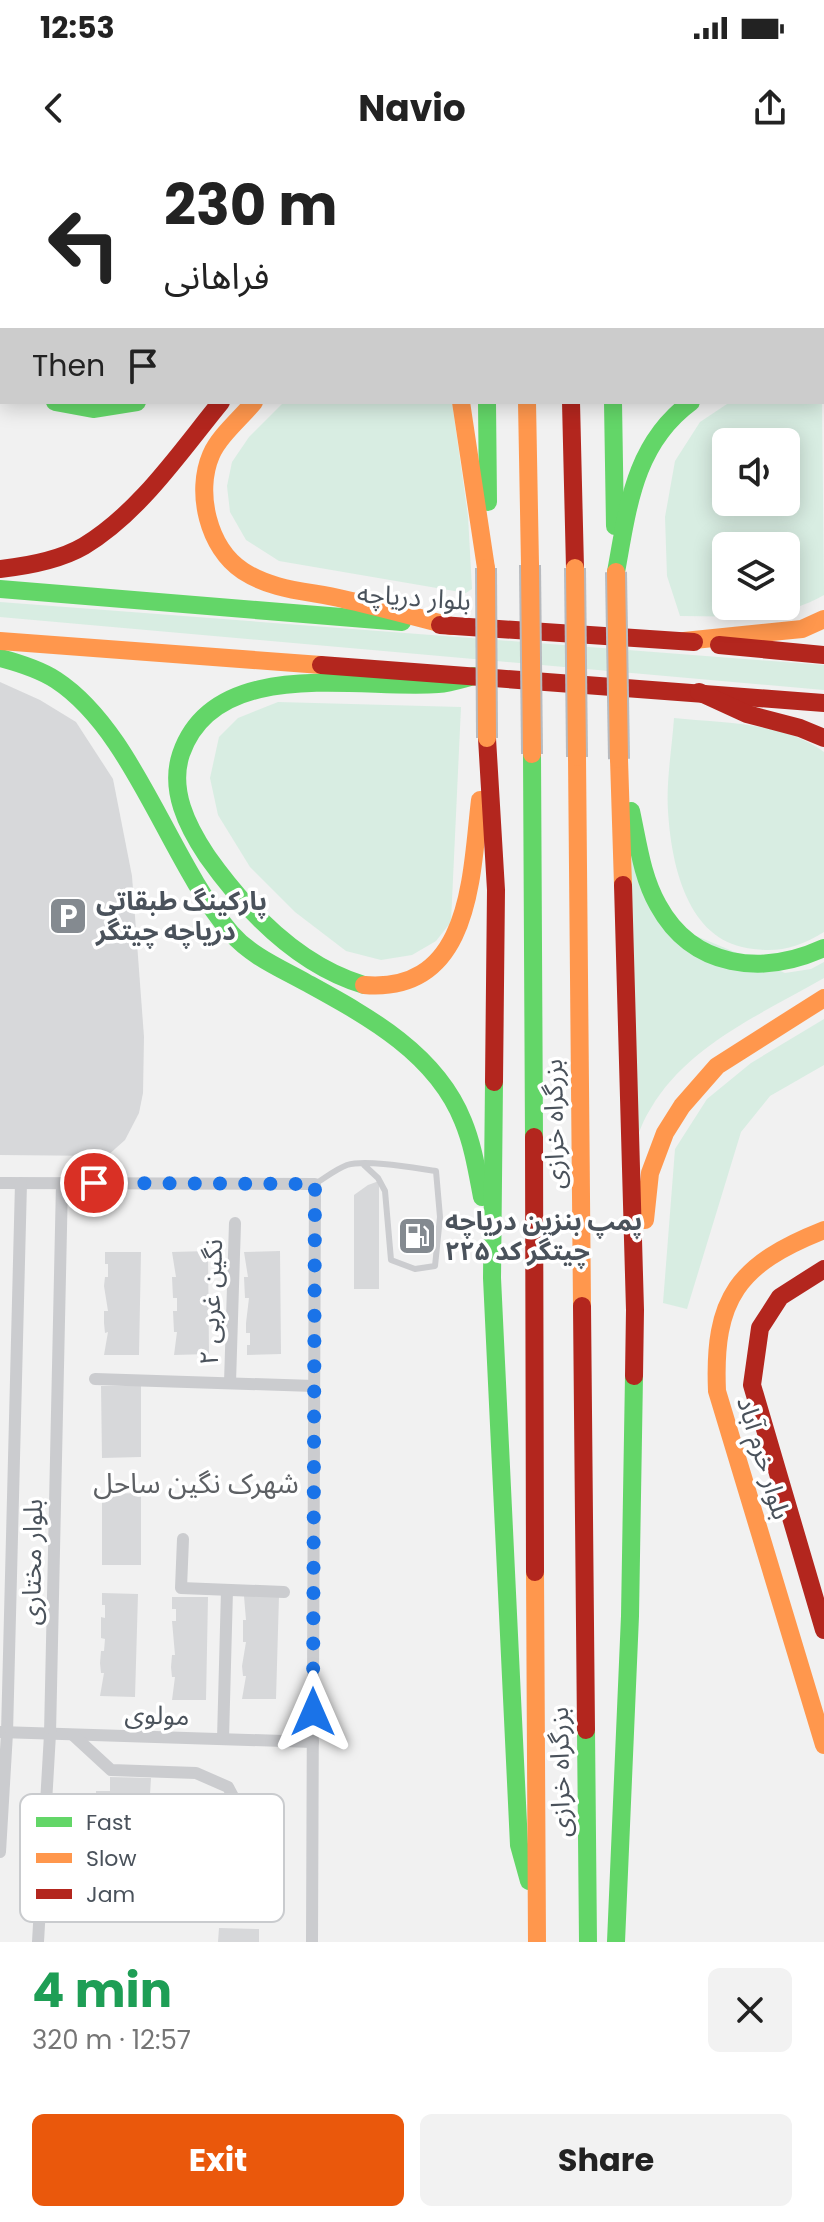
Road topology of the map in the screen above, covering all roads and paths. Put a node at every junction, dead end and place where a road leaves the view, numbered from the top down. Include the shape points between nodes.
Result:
1 (66, 404) edge
2 (124, 404) edge
3 (219, 404) edge
4 (252, 404) edge
5 (461, 404) edge
6 (487, 404) edge
7 (527, 404) edge
8 (571, 404) edge
9 (613, 404) edge
10 (688, 404) edge
11 (486, 568) junction
12 (0, 569) edge
13 (616, 572) junction
14 (0, 589) edge
15 (824, 619) edge
16 (451, 626) junction
17 (0, 641) edge
18 (684, 641) junction
19 (824, 655) edge
20 (0, 658) edge
21 (474, 676) junction
22 (699, 692) junction
23 (824, 703) edge
24 (487, 738) junction
25 (824, 738) edge
26 (619, 759) junction
27 (824, 948) edge
28 (824, 998) edge
29 (364, 1165) junction
30 (0, 1183) edge
31 (21, 1183) junction
32 (62, 1183) junction
33 (315, 1184) junction
34 (235, 1223) dead end
35 (824, 1230) edge
36 (824, 1269) edge
37 (492, 1278) junction
38 (635, 1310) junction
39 (95, 1379) dead end
40 (230, 1383) junction
41 (314, 1386) junction
42 (183, 1539) dead end
43 (227, 1590) junction
44 (284, 1592) dead end
45 (824, 1630) edge
46 (3, 1732) edge
47 (50, 1734) junction
48 (73, 1735) junction
49 (223, 1739) junction
50 (313, 1742) junction
51 (824, 1745) edge
52 (47, 1794) edge
53 (232, 1794) edge
54 (0, 1852) edge
55 (537, 1906) junction
56 (39, 1922) edge
57 (38, 1942) edge
58 (312, 1942) edge
59 (537, 1942) edge
60 (588, 1942) edge
61 (616, 1942) edge

1 - 2 main road via 93,409
3 - 12 main road via 136,503 82,547
4 - 16 main road via 212,452 204,479 207,515 218,544 241,570 276,587
5 - 11 main road
6 - 11 main road
7 - 55 main road, بزرگراه خرازی, bridge
8 - 60 main road, بزرگراه خرازی, bridge
9 - 13 main road
10 - 13 main road via 676,411 646,451
11 - 24 main road, bridge
13 - 26 main road, bridge
14 - 16 main road, بلوار دریاچه
15 - 18 main road via 802,629
16 - 18 main road, بلوار دریاچه
17 - 21 main road
18 - 19 main road, بلوار دریاچه
20 - 37 main road via 32,667 64,685 93,715 233,936 426,1061 452,1094 468,1130
21 - 22 main road
21 - 24 main road via 442,684 277,685 241,693 217,706 191,731 178,764 178,798 192,833 215,867 264,924 341,978 366,985 406,981 434,964 454,941 468,895
22 - 23 main road
22 - 25 main road via 747,714
24 - 37 main road via 496,890
26 - 27 main road via 647,881 678,932 697,946 745,965 775,965
26 - 38 main road
28 - 38 main road via 717,1066 665,1133 650,1173
29 - 29 lane via 436,1171 440,1217 435,1266 415,1269 391,1260 385,1191
29 - 33 lane via 348,1165
30 - 31 street
31 - 32 street
31 - 46 street, بلوار مختاری
32 - 33 street
32 - 47 street, بلوار مختاری
33 - 41 street
34 - 40 street, نگین غربی ۲
35 - 51 main road, بلوار خرم آباد via 776,1250 752,1271 720,1321 716,1349 717,1391
36 - 45 main road, بلوار خرم آباد via 780,1297 760,1328 752,1385
37 - 55 main road via 519,1845
38 - 61 main road via 630,1616
39 - 40 street
40 - 41 street
41 - 50 street
42 - 43 street via 181,1588
43 - 44 street
43 - 49 street
46 - 47 street, مولوی
46 - 54 street, بلوار مختاری
47 - 48 street, مولوی
47 - 52 street, بلوار مختاری
48 - 49 street, مولوی
48 - 53 street via 111,1770 196,1773 228,1787
49 - 50 street, مولوی
50 - 58 street
55 - 59 main road, بزرگراه خرازی
56 - 57 street, بلوار مختاری

